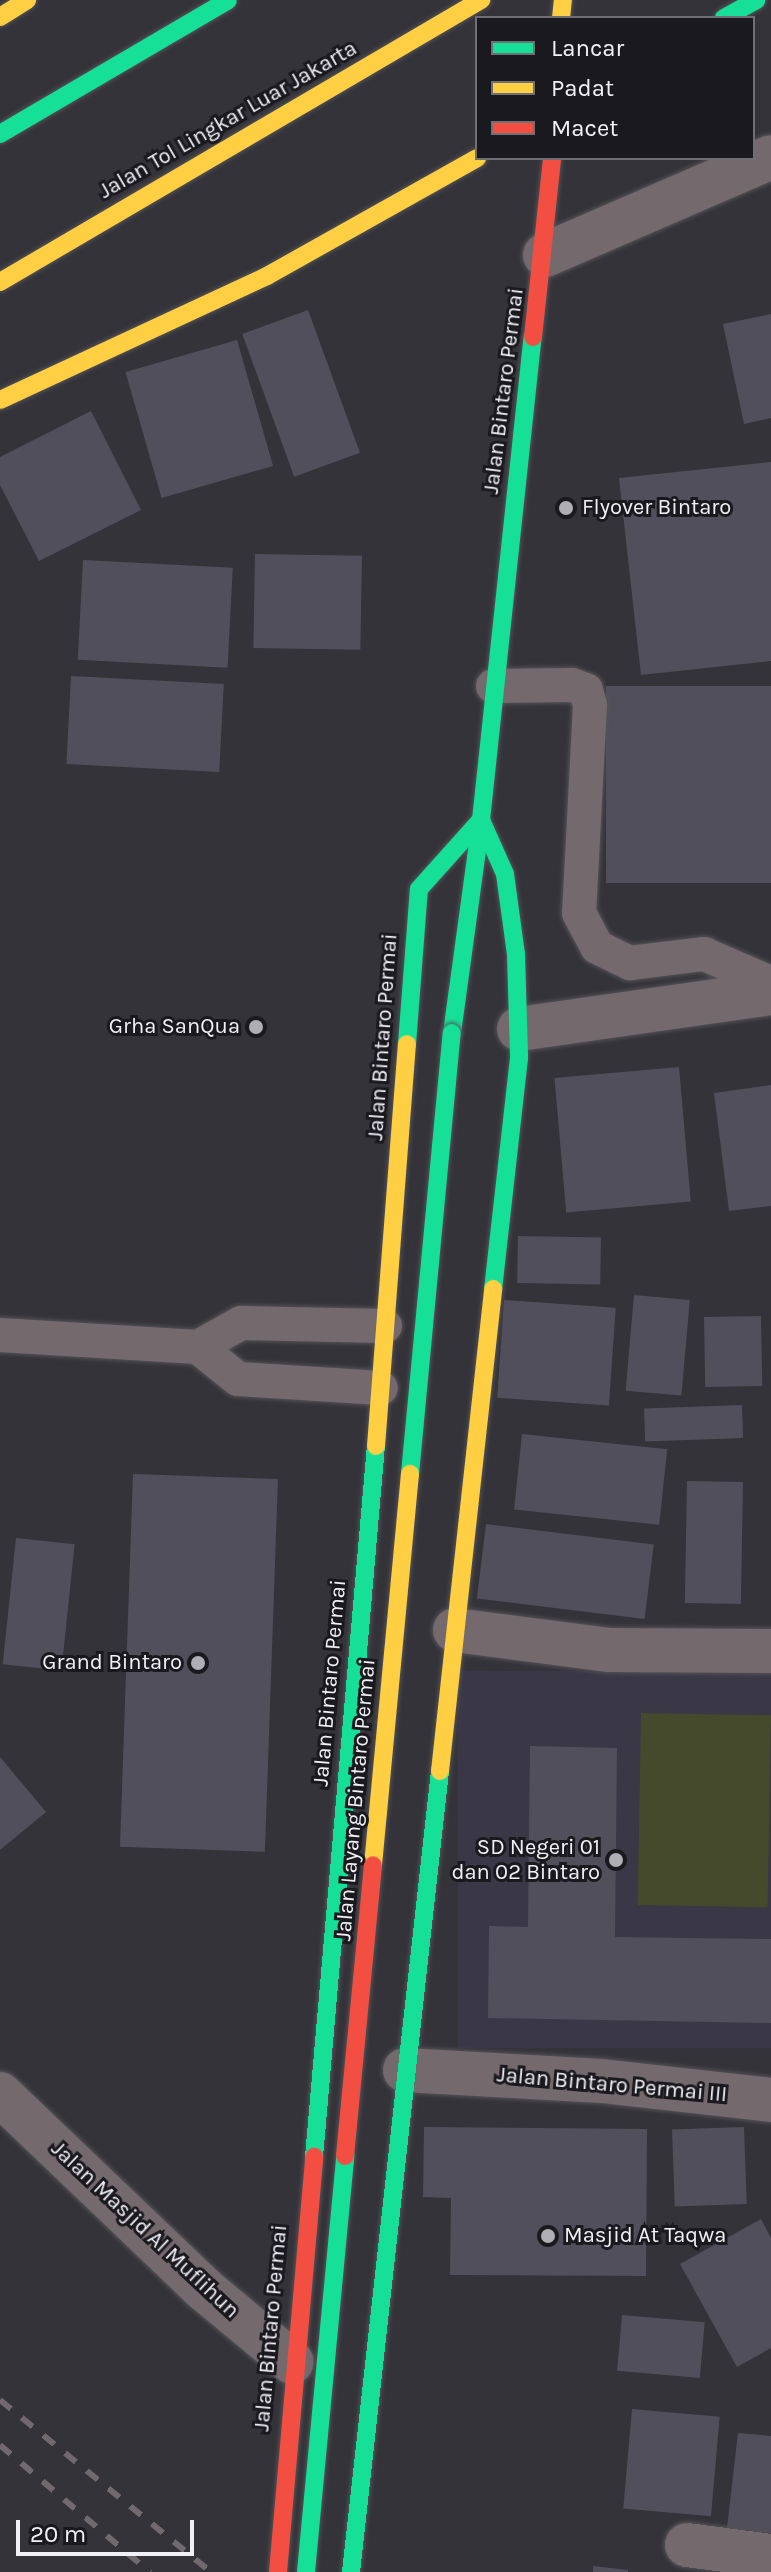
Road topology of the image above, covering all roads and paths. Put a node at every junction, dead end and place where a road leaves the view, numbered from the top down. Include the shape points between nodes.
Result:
1 (27, 0) edge
2 (228, 0) edge
3 (481, 0) edge
4 (756, 0) edge
5 (728, 16) edge
6 (0, 17) edge
7 (0, 134) edge
8 (771, 157) edge
9 (475, 159) edge
10 (552, 160) edge
11 (545, 255) junction
12 (0, 282) edge
13 (0, 400) edge
14 (493, 686) junction
15 (481, 820) junction
16 (771, 983) edge
17 (771, 993) edge
18 (519, 1029) junction
19 (452, 1033) joint
20 (385, 1326) junction
21 (0, 1335) edge
22 (198, 1347) junction
23 (381, 1388) junction
24 (455, 1630) junction
25 (771, 1651) edge
26 (405, 2070) junction
27 (0, 2094) edge
28 (771, 2100) edge
29 (305, 2216) junction
30 (388, 2223) junction
31 (292, 2362) junction
32 (687, 2545) dead end
33 (771, 2556) edge
34 (278, 2572) edge
35 (306, 2572) edge
36 (351, 2572) edge

1 - 6 main road
2 - 7 main road
3 - 12 main road, Jalan Tol Lingkar Luar Jakarta
4 - 5 main road
8 - 11 street
9 - 13 main road via 267,276
10 - 11 main road, Jalan Bintaro Permai
11 - 14 main road, Jalan Bintaro Permai
14 - 15 main road, Jalan Bintaro Permai
14 - 16 lane via 572,685 586,690 590,705 579,913 597,947 630,963 704,954
15 - 18 main road, Jalan Bintaro Permai via 505,874
15 - 19 main road, Jalan Bintaro Permai
15 - 20 main road, Jalan Bintaro Permai via 419,889
17 - 18 street
18 - 24 main road, Jalan Bintaro Permai
19 - 35 main road, Jalan Layang Bintaro Permai, bridge
20 - 22 lane via 241,1323
20 - 23 main road, Jalan Bintaro Permai
21 - 22 lane
22 - 23 lane via 238,1379
23 - 29 main road, Jalan Bintaro Permai
24 - 25 street via 610,1650
24 - 26 main road, Jalan Bintaro Permai
26 - 28 street, Jalan Bintaro Permai III via 602,2081
26 - 30 main road, Jalan Bintaro Permai
27 - 31 street, Jalan Masjid Al Muflihun via 204,2289
29 - 30 main road via 325,2240 360,2246
29 - 31 main road, Jalan Bintaro Permai
30 - 36 main road, Jalan Bintaro Permai
31 - 34 main road, Jalan Bintaro Permai
32 - 33 street

